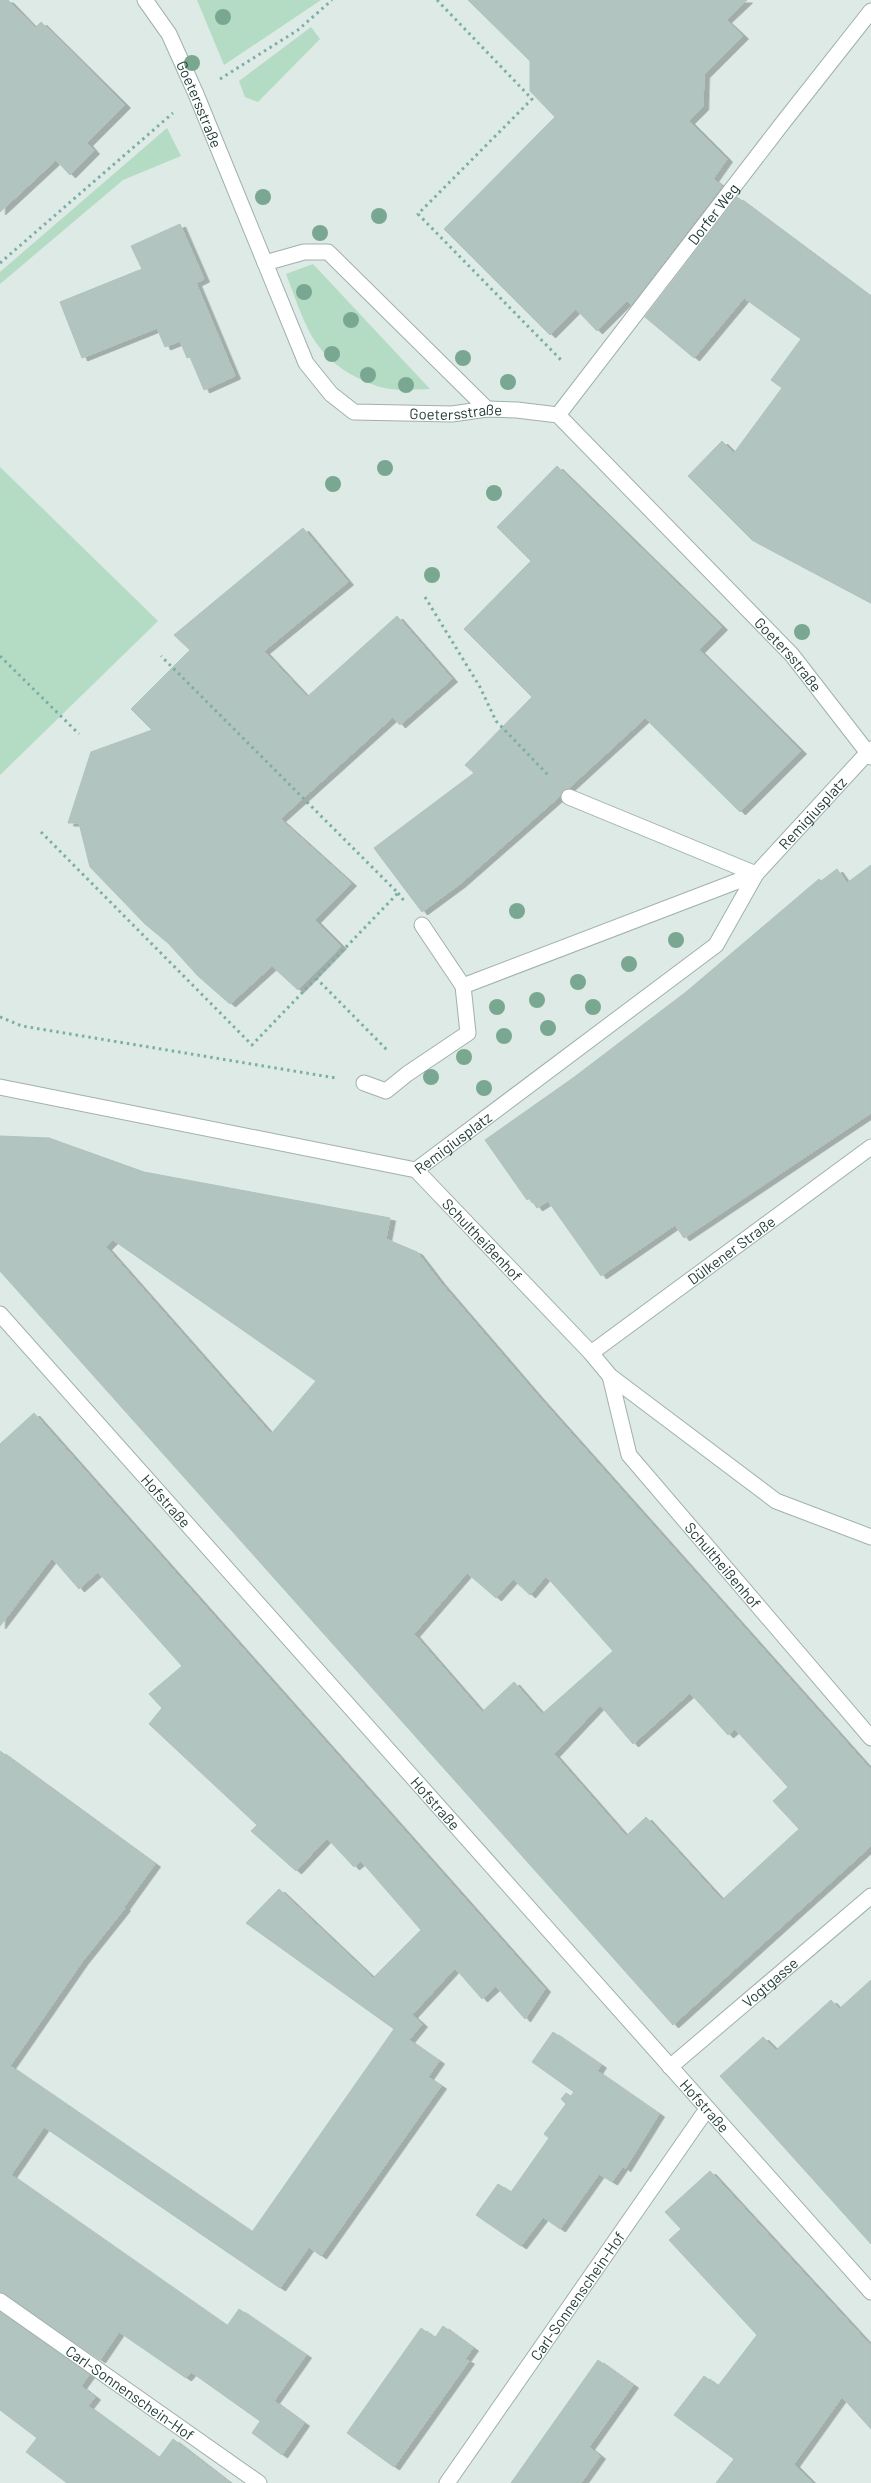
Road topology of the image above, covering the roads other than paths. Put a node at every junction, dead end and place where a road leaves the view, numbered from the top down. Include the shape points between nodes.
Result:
1 (146, 0) edge
2 (870, 13) edge
3 (265, 263) junction
4 (487, 409) junction
5 (558, 415) junction
6 (870, 753) edge
7 (569, 797) road end
8 (756, 874) junction
9 (422, 925) dead end
10 (463, 986) junction
11 (364, 1083) road end
12 (0, 1087) edge
13 (871, 1147) edge
14 (416, 1170) junction
15 (0, 1314) edge
16 (591, 1353) junction
17 (610, 1376) junction
18 (871, 1537) edge
19 (871, 1738) edge
20 (871, 1896) edge
21 (670, 2067) junction
22 (708, 2108) junction
23 (871, 2292) edge
24 (0, 2301) edge
25 (259, 2483) edge
26 (447, 2483) edge

1 - 3 street, Goetersstraße via 169,34
2 - 5 street, Dorfer Weg
3 - 4 street via 304,252 328,252
3 - 4 street, Goetersstraße via 306,363 331,394 354,412 452,414
4 - 5 street, Goetersstraße
5 - 6 street, Goetersstraße via 792,655
6 - 8 street, Remigiusplatz
7 - 8 street
8 - 10 street, Remigiusplatz
8 - 14 street, Remigiusplatz via 716,945
9 - 10 street
10 - 11 street via 468,1033 386,1091
12 - 14 street, Remigiusplatz
13 - 16 street, Dülkener Straße
14 - 16 street, Schultheißenhof
15 - 21 street, Hofstraße
16 - 17 street, Schultheißenhof
17 - 18 street, Schultheißenhof via 776,1501
17 - 19 street, Schultheißenhof via 629,1455
20 - 21 street, Vogtgasse
21 - 22 street, Hofstraße
22 - 23 street, Hofstraße
22 - 26 street, Carl-Sonnenschein-Hof
24 - 25 street, Carl-Sonnenschein-Hof

